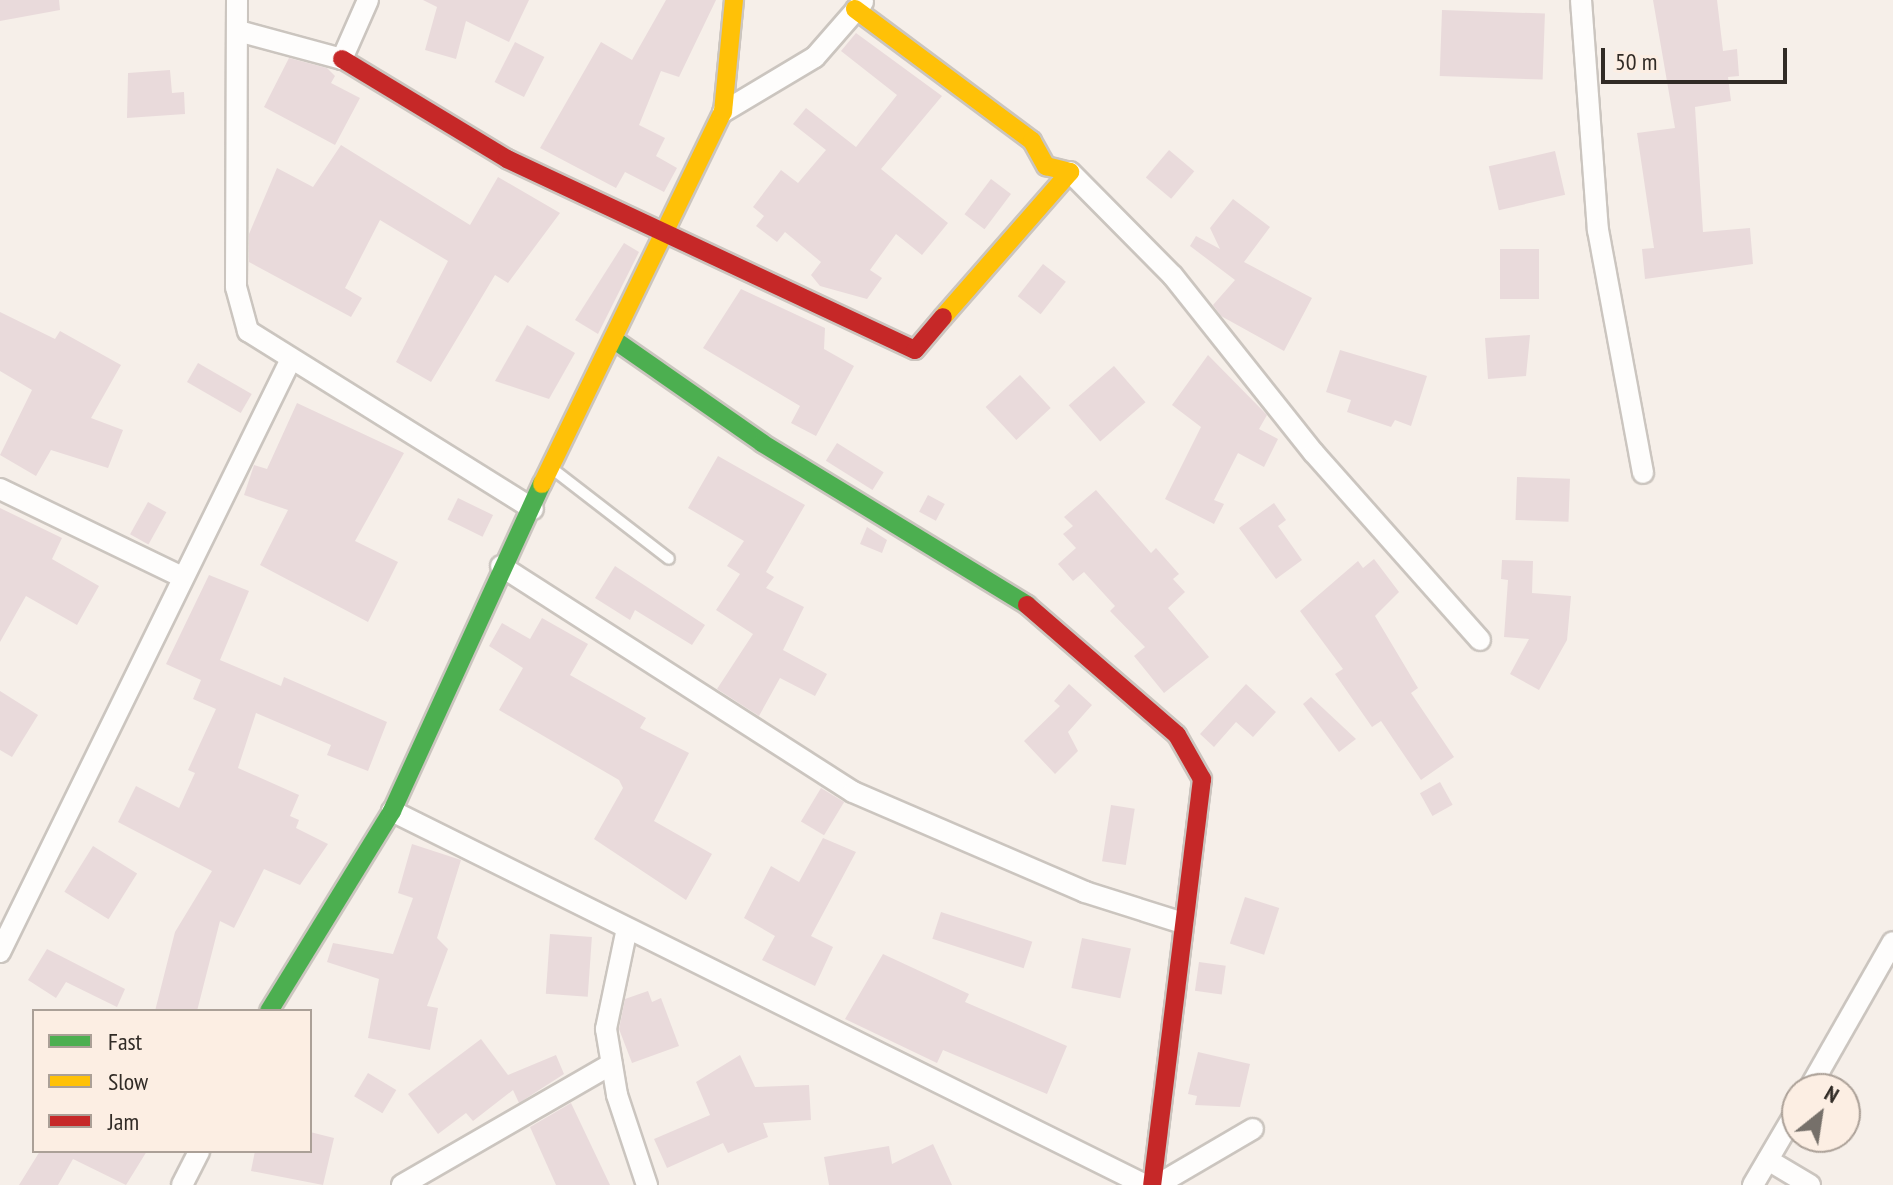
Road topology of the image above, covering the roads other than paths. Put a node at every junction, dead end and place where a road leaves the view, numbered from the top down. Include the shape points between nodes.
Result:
1 (237, 0) edge
2 (368, 0) edge
3 (734, 0) edge
4 (1581, 0) edge
5 (860, 4) edge
6 (242, 32) junction
7 (342, 59) junction
8 (723, 112) junction
9 (1070, 172) junction
10 (668, 229) junction
11 (616, 341) junction
12 (290, 361) junction
13 (552, 468) junction
14 (1643, 473) dead end
15 (0, 489) edge
16 (533, 509) junction
17 (669, 559) dead end
18 (501, 566) junction
19 (180, 576) junction
20 (1480, 640) dead end
21 (392, 811) junction
22 (1183, 923) junction
23 (626, 933) junction
24 (1893, 942) edge
25 (0, 952) edge
26 (270, 1009) edge
27 (612, 1064) junction
28 (1818, 1073) edge
29 (1253, 1129) dead end
30 (1781, 1138) edge
31 (198, 1153) edge
32 (1768, 1160) junction
33 (186, 1183) edge
34 (402, 1185) edge
35 (647, 1185) edge
36 (1145, 1185) edge
37 (1154, 1185) edge
38 (1753, 1185) edge
39 (1810, 1185) edge

1 - 6 street
2 - 7 street
3 - 8 street via 722,66
4 - 14 street via 1598,230
5 - 8 street via 815,57
5 - 9 street via 1032,141 1046,166
6 - 7 street
6 - 12 street via 238,308 248,331
7 - 10 street via 507,159
8 - 10 street
9 - 10 street via 915,350
9 - 20 street via 1173,276 1314,453
10 - 11 street
11 - 13 street
11 - 22 street via 762,443 1017,597 1166,721 1202,779
12 - 16 street
12 - 19 street
13 - 16 street
13 - 17 lane
15 - 19 street
16 - 18 street
18 - 21 street
18 - 22 street via 853,792 1085,892
19 - 25 street
21 - 23 street
21 - 26 street
22 - 37 street
23 - 27 street via 606,1029
23 - 36 street
24 - 28 street
27 - 34 street
27 - 35 street
29 - 37 street
30 - 32 street
31 - 33 street
32 - 38 street
32 - 39 street

